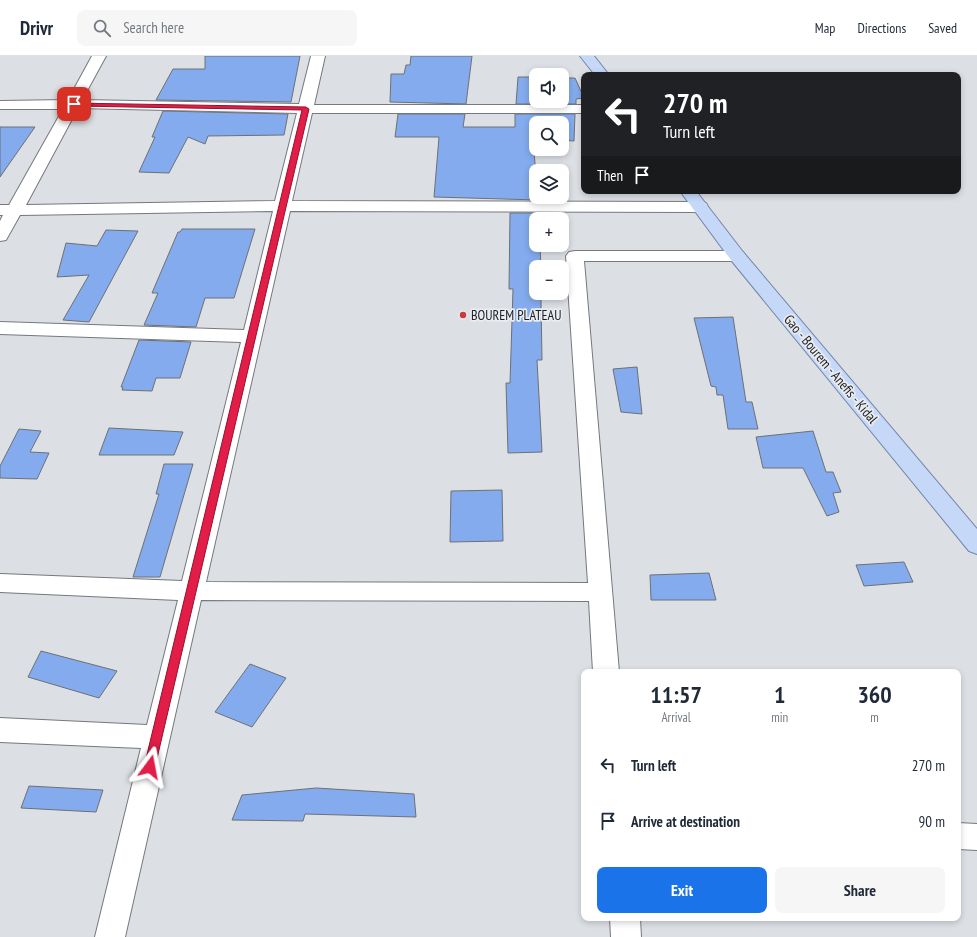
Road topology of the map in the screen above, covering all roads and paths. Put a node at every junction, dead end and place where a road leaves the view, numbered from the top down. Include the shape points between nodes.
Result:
1 (99, 56) edge
2 (318, 56) edge
3 (587, 56) edge
4 (600, 72) edge
5 (74, 104) junction
6 (0, 105) edge
7 (306, 109) junction
8 (581, 109) edge
9 (690, 194) edge
10 (283, 206) junction
11 (700, 207) junction
12 (6, 210) edge
13 (0, 236) edge
14 (737, 256) junction
15 (0, 328) edge
16 (252, 336) junction
17 (977, 545) edge
18 (0, 583) edge
19 (191, 591) junction
20 (600, 592) junction
21 (606, 669) edge
22 (0, 730) edge
23 (157, 737) junction
24 (961, 836) edge
25 (977, 837) edge
26 (625, 921) edge
27 (110, 937) edge
28 (626, 937) edge

1 - 5 street
2 - 7 street
3 - 4 main road
5 - 6 street
5 - 7 street
5 - 12 street
7 - 8 street
7 - 10 street
9 - 11 main road, Gao - Bourem - Anefis - Kidal
10 - 11 street
10 - 12 street
10 - 16 street
11 - 14 main road, Gao - Bourem - Anefis - Kidal
12 - 13 street
14 - 17 main road, Gao - Bourem - Anefis - Kidal
14 - 20 street via 574,256
15 - 16 street
16 - 19 street
18 - 19 street
19 - 20 street
19 - 23 street
20 - 21 street
22 - 23 street
23 - 27 street
24 - 25 street
26 - 28 street

